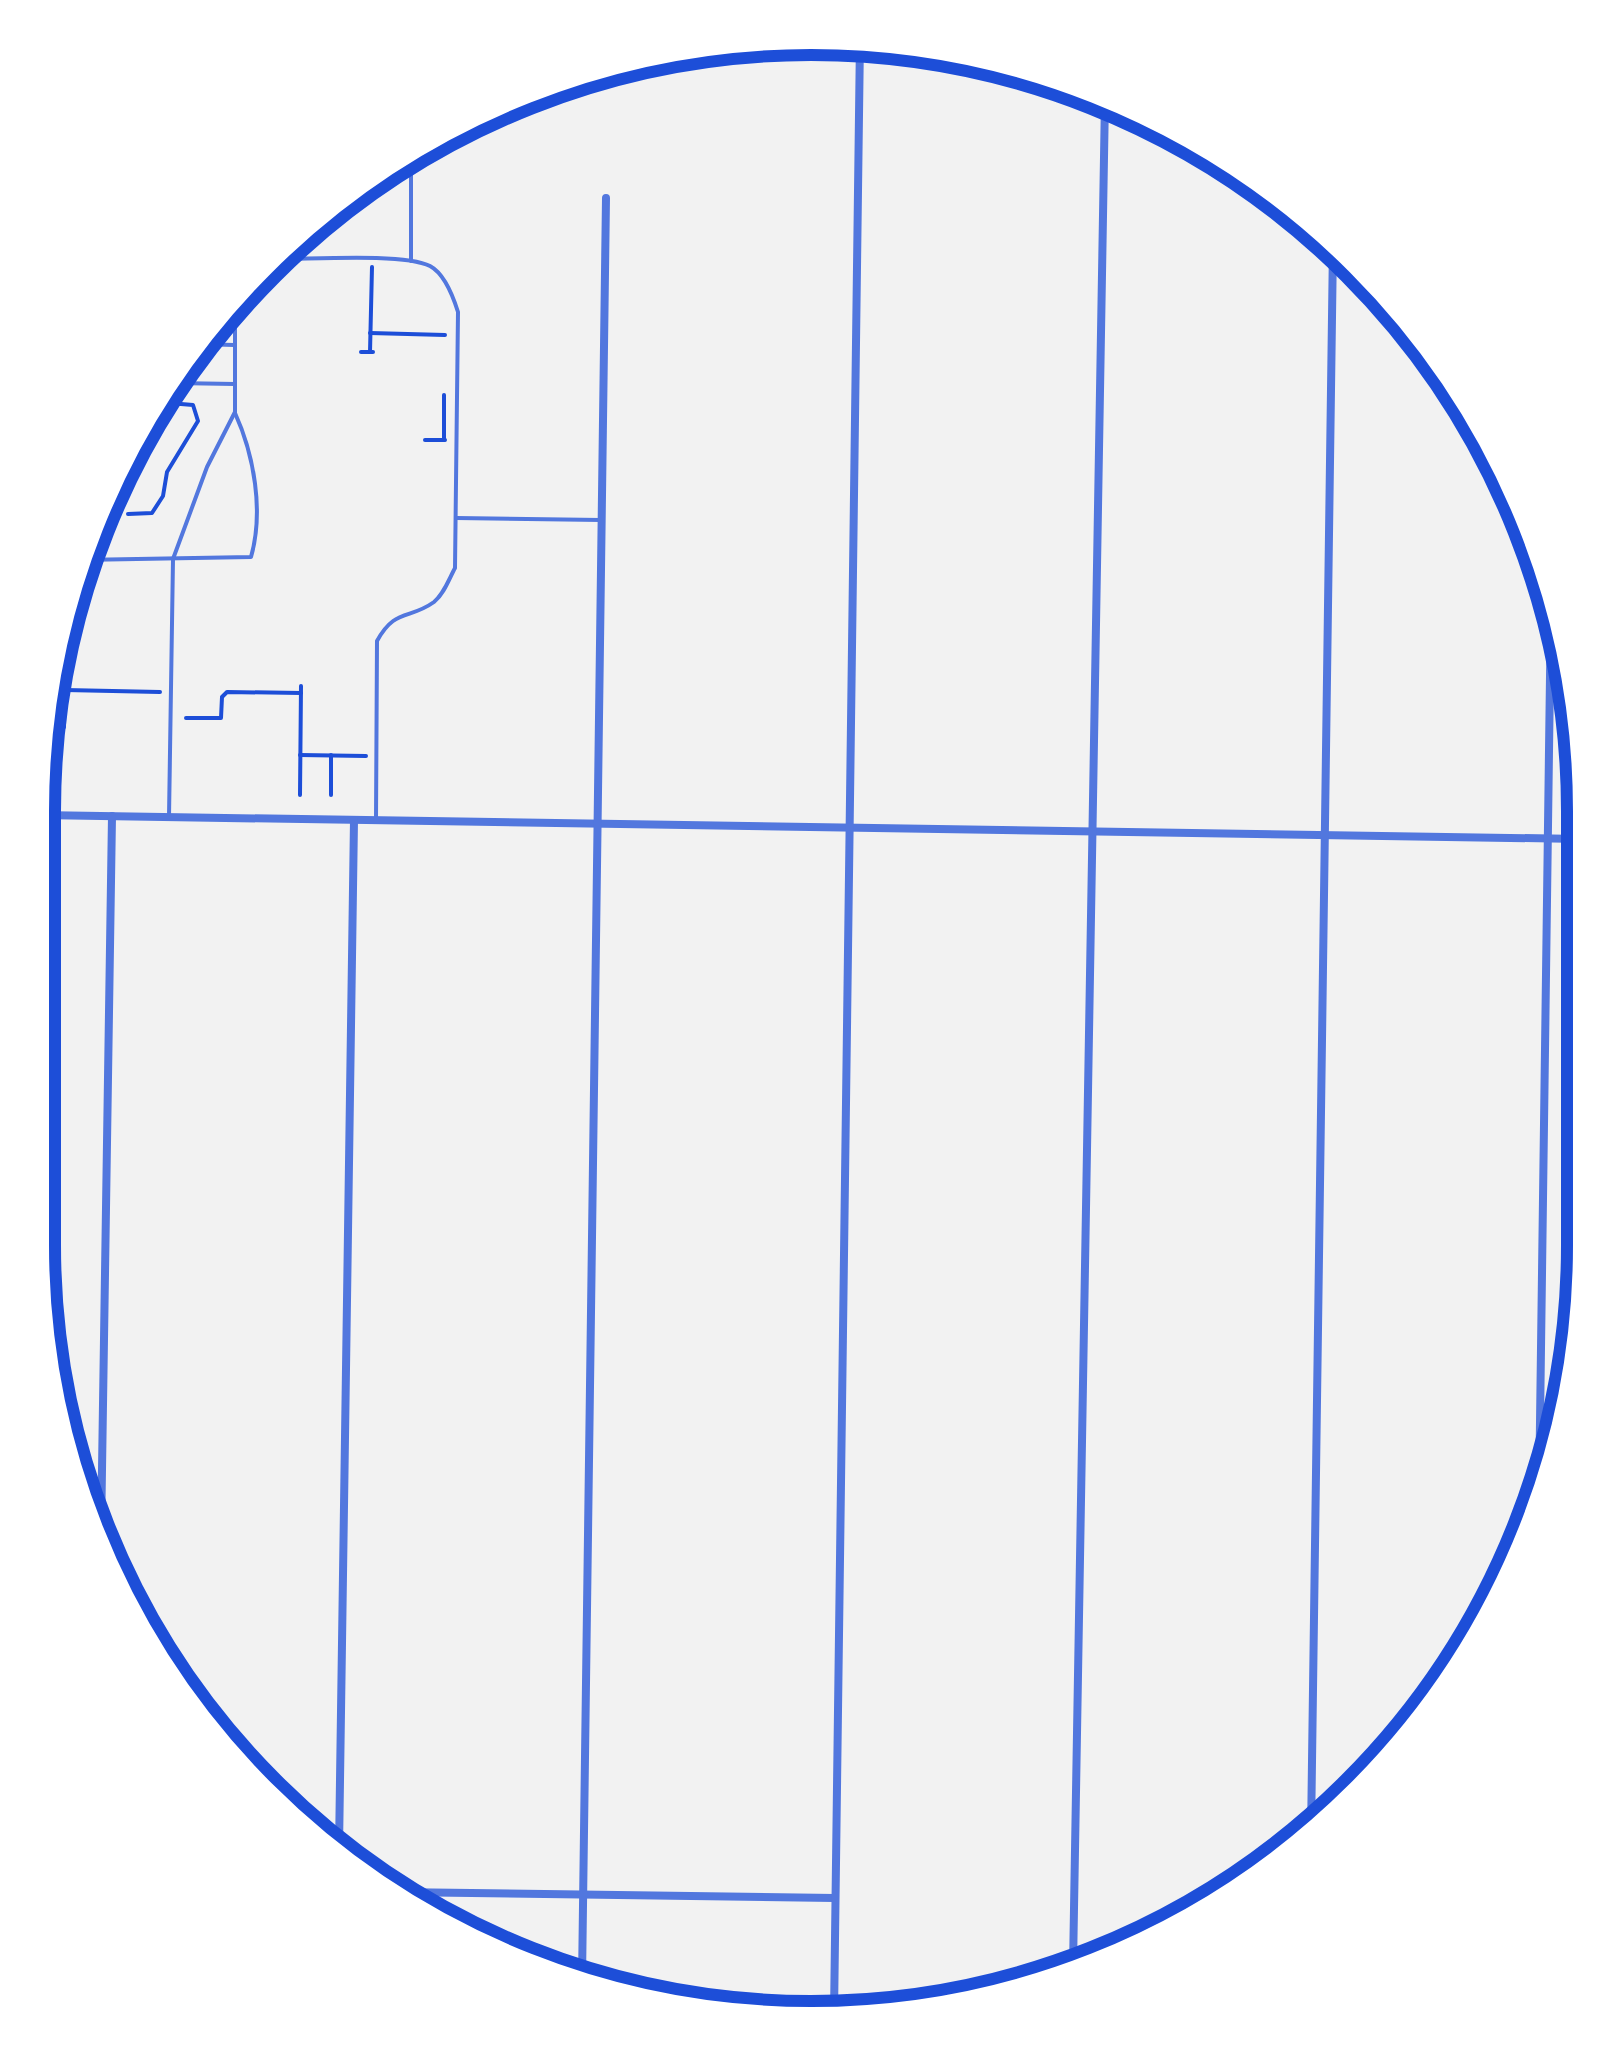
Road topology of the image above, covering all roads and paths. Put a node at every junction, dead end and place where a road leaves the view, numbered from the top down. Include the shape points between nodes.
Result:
1 (860, 57) edge
2 (1105, 115) edge
3 (411, 170) edge
4 (606, 198) dead end
5 (296, 258) edge
6 (411, 260) junction
7 (1333, 264) edge
8 (372, 271) dead end
9 (235, 322) edge
10 (370, 333) junction
11 (217, 344) edge
12 (235, 344) junction
13 (445, 351) dead end
14 (361, 352) dead end
15 (188, 383) edge
16 (234, 384) junction
17 (444, 387) dead end
18 (174, 403) edge
19 (234, 412) junction
20 (425, 440) dead end
21 (444, 440) junction
22 (452, 440) dead end
23 (128, 514) dead end
24 (456, 518) junction
25 (601, 520) junction
26 (173, 559) junction
27 (98, 560) edge
28 (1551, 660) edge
29 (65, 690) edge
30 (65, 691) edge
31 (162, 692) dead end
32 (186, 718) dead end
33 (59, 732) edge
34 (300, 755) junction
35 (331, 755) junction
36 (368, 756) dead end
37 (300, 795) dead end
38 (331, 796) dead end
39 (55, 815) edge
40 (112, 816) junction
41 (169, 817) junction
42 (354, 820) junction
43 (376, 820) junction
44 (597, 824) junction
45 (849, 828) junction
46 (1096, 832) junction
47 (1325, 836) junction
48 (1548, 839) junction
49 (1567, 839) edge
50 (1540, 1445) edge
51 (101, 1505) edge
52 (1311, 1811) edge
53 (338, 1834) edge
54 (421, 1892) edge
55 (583, 1894) junction
56 (836, 1898) junction
57 (1073, 1953) edge
58 (582, 1965) edge
59 (834, 2000) edge

1 - 45 street
2 - 46 street
3 - 6 lane
4 - 25 street
5 - 6 lane
6 - 24 lane via 432,267 458,312
7 - 47 street
8 - 10 path
9 - 12 lane
10 - 13 path via 445,334
10 - 14 path via 372,352
11 - 12 lane
12 - 16 lane
15 - 16 lane
16 - 19 lane
17 - 21 path
18 - 23 path via 193,405 198,422 167,472 152,514
19 - 26 lane
19 - 26 lane via 252,450 251,558
20 - 21 path
21 - 22 path
24 - 25 lane
24 - 43 lane via 455,568 445,587 436,601 386,624 377,641
25 - 44 street
26 - 27 lane
26 - 41 lane
28 - 48 street
29 - 31 path
30 - 33 path
32 - 34 path via 222,718 226,692 301,689
34 - 35 path
34 - 37 path
35 - 36 path
35 - 38 path
39 - 40 street
40 - 41 street
40 - 51 street
41 - 42 street
42 - 43 street
42 - 53 street
43 - 44 street
44 - 45 street
44 - 55 street
45 - 46 street
45 - 56 street
46 - 47 street
46 - 57 street
47 - 48 street
47 - 52 street
48 - 49 street
48 - 50 street
54 - 55 street
55 - 56 street
55 - 58 street
56 - 59 street

